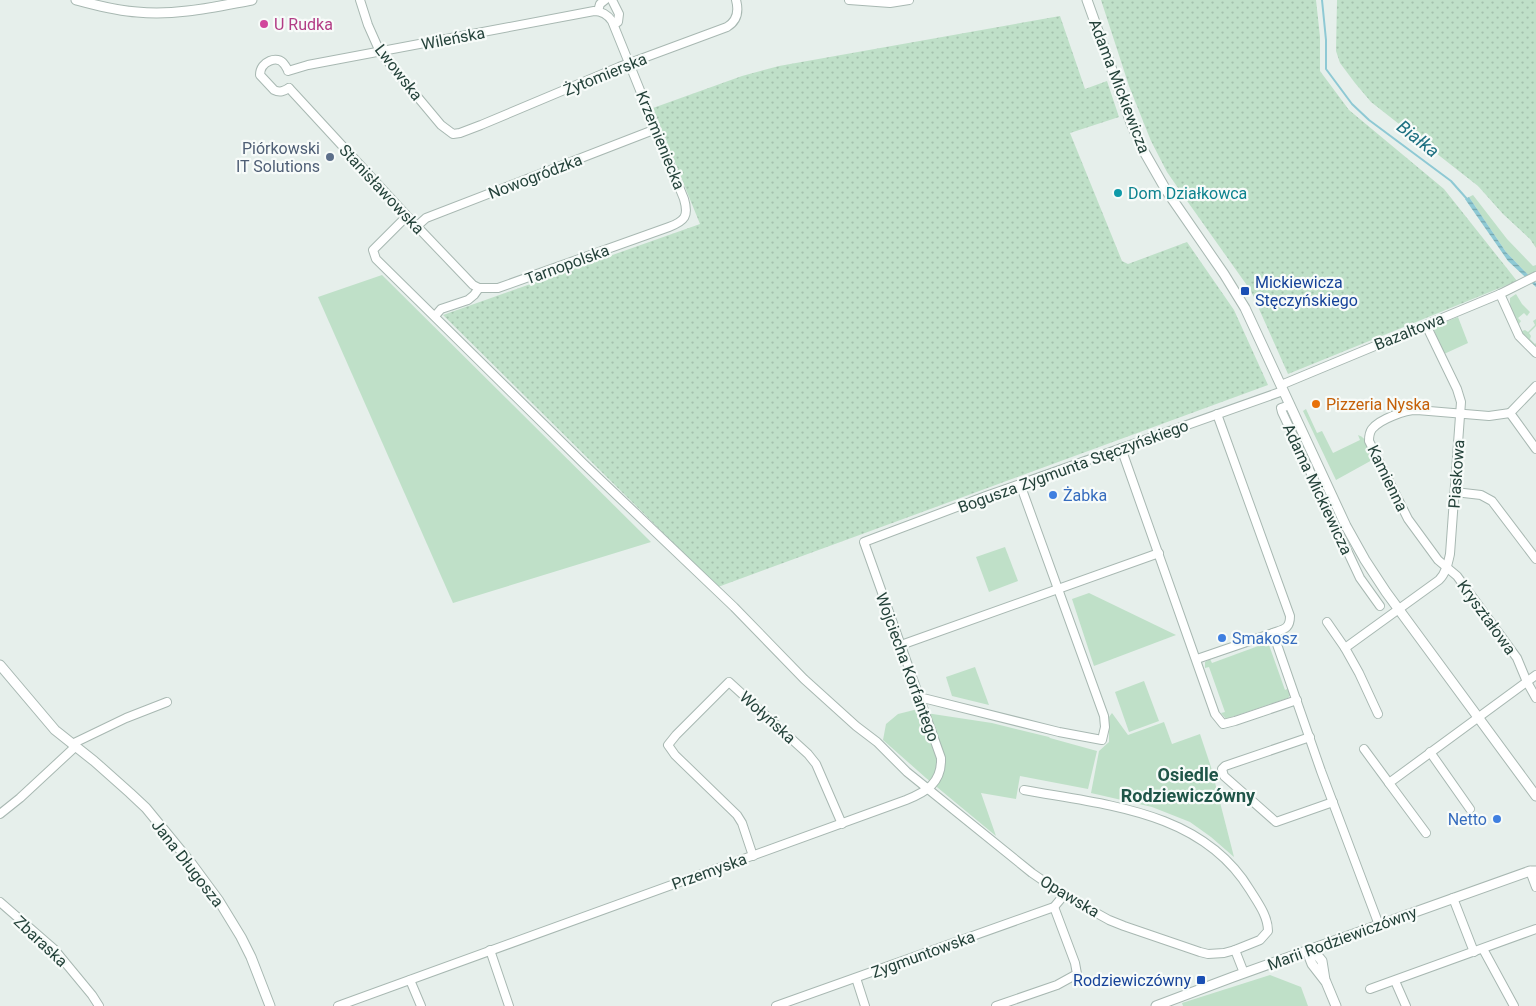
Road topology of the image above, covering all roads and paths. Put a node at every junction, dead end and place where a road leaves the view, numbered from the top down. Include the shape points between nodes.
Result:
1 (76, 0) edge
2 (252, 0) edge
3 (360, 0) edge
4 (605, 0) edge
5 (612, 0) edge
6 (736, 0) edge
7 (849, 0) edge
8 (909, 0) edge
9 (1087, 0) edge
10 (598, 11) junction
11 (614, 24) junction
12 (380, 52) junction
13 (630, 63) junction
14 (288, 72) junction
15 (289, 88) junction
16 (656, 129) junction
17 (454, 134) joint
18 (684, 199) joint
19 (406, 216) junction
20 (416, 227) junction
21 (1536, 276) edge
22 (479, 288) junction
23 (1500, 294) junction
24 (435, 316) junction
25 (1426, 325) junction
26 (1536, 353) edge
27 (1536, 386) edge
28 (1282, 388) junction
29 (1290, 405) junction
30 (1461, 413) junction
31 (1510, 413) junction
32 (1217, 414) junction
33 (1121, 448) junction
34 (1536, 449) edge
35 (1020, 484) junction
36 (1455, 492) junction
37 (864, 542) joint
38 (1159, 554) junction
39 (1536, 559) edge
40 (1447, 568) junction
41 (1371, 569) junction
42 (1360, 578) junction
43 (1059, 589) junction
44 (1380, 606) dead end
45 (1399, 609) junction
46 (1327, 622) dead end
47 (1273, 633) junction
48 (901, 645) junction
49 (1345, 648) junction
50 (1196, 658) junction
51 (0, 665) edge
52 (1536, 675) edge
53 (1527, 682) junction
54 (919, 696) junction
55 (1536, 698) edge
56 (1297, 700) junction
57 (167, 702) dead end
58 (1378, 714) dead end
59 (1478, 717) junction
60 (1310, 736) junction
61 (73, 746) junction
62 (1364, 749) dead end
63 (1430, 752) junction
64 (1389, 783) junction
65 (928, 790) junction
66 (1024, 790) dead end
67 (1536, 796) edge
68 (1333, 802) junction
69 (1470, 809) dead end
70 (0, 814) edge
71 (842, 824) junction
72 (1426, 833) dead end
73 (753, 856) junction
74 (1534, 870) edge
75 (1536, 887) edge
76 (1064, 896) junction
77 (1453, 898) junction
78 (0, 902) edge
79 (1054, 907) junction
80 (1378, 925) junction
81 (1536, 929) edge
82 (1334, 941) junction
83 (1483, 949) junction
84 (490, 950) junction
85 (1235, 950) junction
86 (1309, 950) junction
87 (1474, 952) junction
88 (1322, 961) junction
89 (1244, 973) junction
90 (856, 978) junction
91 (410, 980) junction
92 (1395, 981) junction
93 (1326, 982) junction
94 (1370, 990) dead end
95 (99, 1006) edge
96 (270, 1006) edge
97 (338, 1006) edge
98 (421, 1006) edge
99 (509, 1006) edge
100 (776, 1006) edge
101 (865, 1006) edge
102 (996, 1006) edge
103 (1156, 1006) edge
104 (1336, 1006) edge
105 (1406, 1006) edge
106 (1514, 1006) edge

1 - 2 street via 136,12 163,13
3 - 12 street, Lwowska
4 - 10 street
5 - 11 street, Krzemieniecka via 619,14 618,22
6 - 13 street, Żytomierska via 735,20 727,27
7 - 8 street via 890,3
9 - 28 street, Adama Mickiewicza via 1142,148 1166,190 1245,308
10 - 11 street
10 - 12 street, Wileńska
11 - 13 street, Krzemieniecka
12 - 14 street, Wileńska via 308,65
12 - 17 street, Lwowska via 441,125
13 - 16 street, Krzemieniecka
13 - 17 street, Żytomierska
14 - 15 street
14 - 15 street via 282,61 273,61 264,63 260,75 277,92
15 - 19 street, Stanisławowska
16 - 18 street, Krzemieniecka
16 - 20 street, Nowogródzka via 426,218
18 - 22 street, Tarnopolska via 686,214 680,223 498,288
19 - 20 street, Stanisławowska
19 - 24 street, Opawska via 373,250 376,258
20 - 22 street, Stanisławowska
21 - 23 street, Bazaltowa
22 - 24 street via 468,300 441,309
23 - 25 street, Bazaltowa
23 - 26 street via 1519,336
24 - 65 street, Opawska via 804,678
25 - 28 street, Bazaltowa
25 - 30 street, Piaskowa via 1460,397
27 - 31 street
28 - 29 street, Adama Mickiewicza
28 - 32 street, Bogusza Zygmunta Stęczyńskiego
29 - 41 street, Adama Mickiewicza via 1346,526
29 - 42 street, Adama Mickiewicza via 1281,408 1282,412
30 - 31 street, Kamienna via 1489,416
30 - 36 street, Piaskowa
30 - 40 street, Kamienna via 1403,412 1374,427 1369,438 1408,519
31 - 34 street
32 - 33 street, Bogusza Zygmunta Stęczyńskiego
32 - 47 street via 1290,616 1287,627
33 - 35 street, Bogusza Zygmunta Stęczyńskiego
33 - 38 street
35 - 37 street, Bogusza Zygmunta Stęczyńskiego
35 - 43 street
36 - 39 street via 1481,495 1492,501
36 - 40 street, Piaskowa
37 - 48 street, Wojciecha Korfantego
38 - 43 street
38 - 50 street
40 - 45 street via 1439,580
40 - 53 street, Kryształowa via 1457,576 1517,658
41 - 42 street
41 - 45 street, Adama Mickiewicza
42 - 44 street, Adama Mickiewicza
43 - 48 street
43 - 54 street via 1104,716 1102,740
45 - 49 street
45 - 59 street, Adama Mickiewicza
46 - 49 street
47 - 50 street
47 - 56 street
48 - 54 street, Wojciecha Korfantego
49 - 58 street
50 - 56 street via 1215,714 1223,724
51 - 61 street, Jana Długosza via 49,724
52 - 53 street
53 - 55 street, Kryształowa
53 - 59 street
54 - 65 street, Wojciecha Korfantego via 940,758 940,772
56 - 60 street
57 - 61 street via 126,718
59 - 63 street
59 - 67 street, Adama Mickiewicza
60 - 68 street
60 - 68 street via 1225,766 1222,769 1224,776 1276,822
61 - 70 street
61 - 96 street, Jana Długosza via 146,808 202,877 245,945
62 - 64 street
63 - 64 street
63 - 69 street
64 - 72 street
65 - 71 street, Przemyska
65 - 76 street, Opawska
66 - 85 street, Opawska via 1148,814 1185,829 1208,844 1229,862 1248,887 1268,924 1265,937
68 - 80 street
71 - 73 street, Przemyska
71 - 73 street, Wołyńska via 816,764 729,682 668,745 737,815
73 - 84 street, Przemyska
74 - 75 street
74 - 77 street, Marii Rodziewiczówny
76 - 79 street, Zygmuntowska
76 - 85 street, Opawska via 1124,926 1191,949 1208,954
77 - 80 street, Marii Rodziewiczówny
77 - 87 street
78 - 95 street, Zbaraska via 54,949
79 - 90 street, Zygmuntowska
79 - 102 street via 1077,974 1057,985
80 - 82 street, Marii Rodziewiczówny
81 - 83 street
82 - 86 street, Marii Rodziewiczówny
82 - 88 street via 1326,949
83 - 87 street
83 - 106 street
84 - 91 street, Przemyska
84 - 99 street
85 - 89 street
86 - 88 street
86 - 89 street, Marii Rodziewiczówny
86 - 93 street via 1312,964
87 - 92 street
88 - 93 street
89 - 103 street, Marii Rodziewiczówny
90 - 100 street, Zygmuntowska
90 - 101 street
91 - 97 street, Przemyska
91 - 98 street
92 - 94 street
92 - 105 street
93 - 104 street

